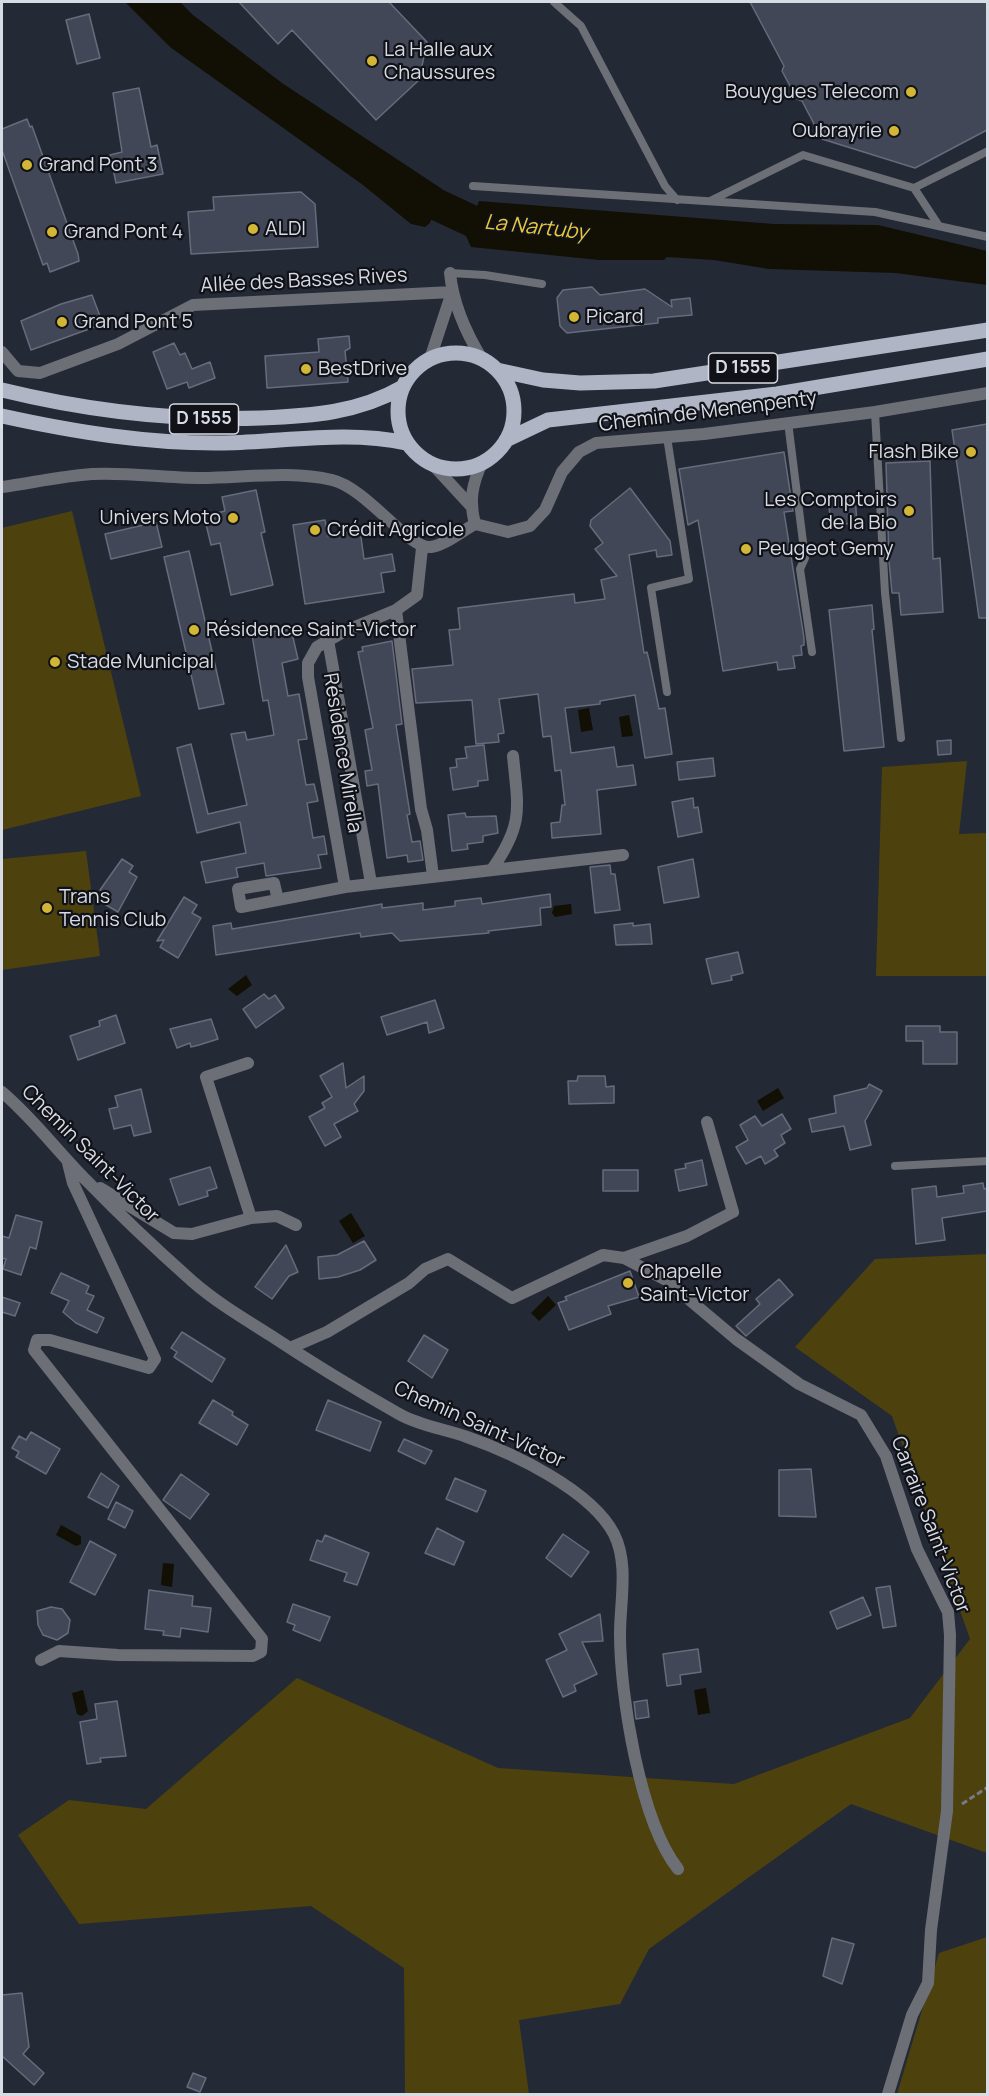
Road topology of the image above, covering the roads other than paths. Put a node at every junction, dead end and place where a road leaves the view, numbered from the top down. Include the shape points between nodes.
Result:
1 (554, 2) edge
2 (987, 151) edge
3 (473, 186) dead end
4 (914, 188) junction
5 (676, 200) junction
6 (708, 201) junction
7 (939, 226) junction
8 (987, 237) edge
9 (450, 273) joint
10 (542, 284) dead end
11 (452, 292) junction
12 (987, 330) edge
13 (2, 352) edge
14 (430, 359) junction
15 (482, 359) junction
16 (987, 359) edge
17 (497, 370) junction
18 (403, 387) junction
19 (2, 390) edge
20 (987, 393) edge
21 (874, 412) junction
22 (2, 416) edge
23 (788, 422) junction
24 (667, 437) junction
25 (506, 440) junction
26 (406, 443) junction
27 (482, 464) junction
28 (434, 466) junction
29 (2, 488) edge
30 (470, 505) junction
31 (475, 524) junction
32 (422, 548) junction
33 (396, 610) junction
34 (328, 639) junction
35 (812, 652) dead end
36 (667, 692) dead end
37 (901, 738) dead end
38 (513, 756) dead end
39 (623, 855) dead end
40 (493, 868) junction
41 (433, 876) junction
42 (371, 883) junction
43 (345, 887) junction
44 (278, 900) dead end
45 (248, 1063) dead end
46 (2, 1092) edge
47 (707, 1122) dead end
48 (67, 1159) junction
49 (987, 1161) edge
50 (895, 1166) dead end
51 (86, 1180) junction
52 (251, 1218) junction
53 (296, 1225) dead end
54 (624, 1258) junction
55 (290, 1348) junction
56 (41, 1660) dead end
57 (678, 1869) dead end
58 (888, 2094) edge

1 - 5 lane via 581,26
2 - 4 lane
3 - 5 lane
4 - 6 lane via 802,155
4 - 7 lane
5 - 6 lane
6 - 7 lane via 875,213
7 - 8 lane
9 - 10 lane
9 - 11 street
11 - 13 street, Allée des Basses Rives via 193,306 118,344 40,373 18,371
11 - 14 street
11 - 15 street
12 - 17 main road, D 1555 via 654,381 580,384
14 - 15 main road via 465,354
14 - 18 main road via 419,366
15 - 17 main road
16 - 25 main road, D 1555 via 777,394 548,420
17 - 25 main road via 508,386 513,404 513,423
18 - 19 main road, D 1555 via 384,398 331,414 222,419 120,414
18 - 26 main road via 399,425
20 - 21 street, Chemin de Menenpenty
21 - 23 street, Chemin de Menenpenty
21 - 37 lane via 885,593
22 - 26 main road, D 1555 via 117,437 164,441 221,443 367,437
23 - 24 street, Chemin de Menenpenty
23 - 35 lane via 805,558 800,569
24 - 31 street, Chemin de Menenpenty via 596,443 579,452 562,472 545,510 530,526 508,532
24 - 36 lane via 689,579 651,588
25 - 27 main road
26 - 28 main road
27 - 28 main road via 458,470
27 - 30 street
28 - 30 street
29 - 32 street via 92,474 298,476 333,480 364,497
30 - 31 street
31 - 32 street via 434,547
32 - 33 street, Résidence Mirella via 417,595
33 - 34 street, Résidence Mirella
33 - 41 street
34 - 42 street
34 - 43 street, Résidence Mirella via 311,654 308,677
38 - 40 street via 519,813 508,846
39 - 40 street
40 - 41 street
41 - 42 street
42 - 43 street
43 - 44 street
45 - 52 street via 206,1077
46 - 48 street, Chemin Saint-Victor
47 - 54 street via 733,1212 687,1236
48 - 51 street, Chemin Saint-Victor
48 - 56 street via 73,1183 155,1359 149,1368 50,1340 37,1340 34,1350 262,1639 261,1652 253,1656 59,1651
49 - 50 lane
51 - 52 street via 174,1233 192,1234
51 - 55 street, Chemin Saint-Victor via 193,1282
52 - 53 street via 277,1216
54 - 55 street, Carraire Saint-Victor via 603,1255 512,1298 448,1258 327,1332
54 - 58 street, Carraire Saint-Victor via 652,1270 799,1384 861,1415 886,1456 914,1539 948,1612 947,1811 928,1983 912,2015
55 - 57 street, Chemin Saint-Victor via 408,1419 469,1437 562,1482 613,1533 622,1560 621,1675 637,1768 667,1856

